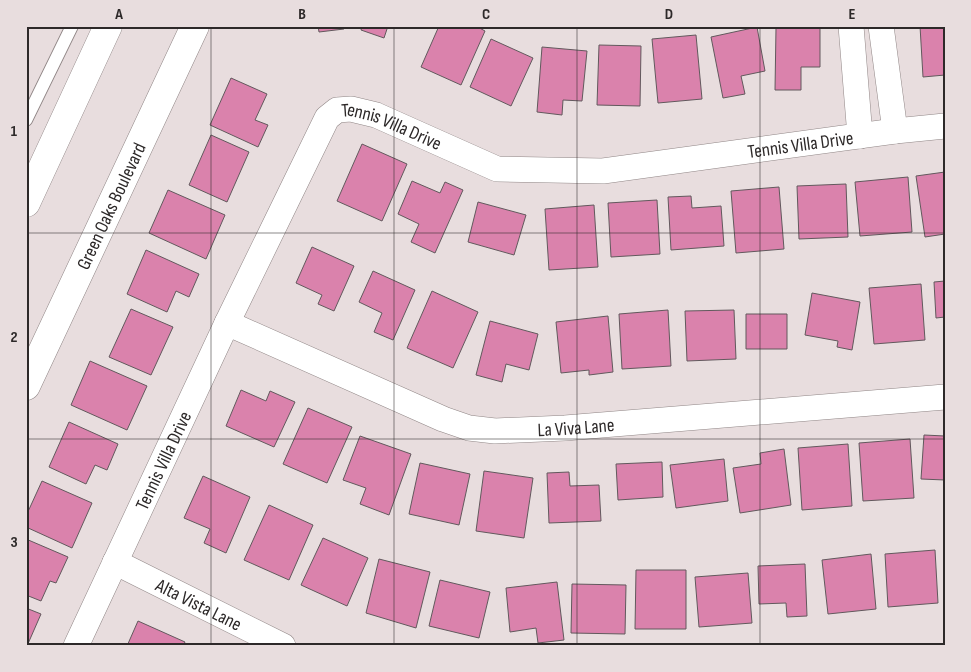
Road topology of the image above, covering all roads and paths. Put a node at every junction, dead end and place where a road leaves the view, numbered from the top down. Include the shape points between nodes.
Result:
1 (72, 26) edge
2 (108, 26) edge
3 (195, 26) edge
4 (851, 26) edge
5 (881, 26) edge
6 (26, 120) edge
7 (945, 126) edge
8 (895, 131) junction
9 (860, 136) junction
10 (26, 203) edge
11 (227, 323) junction
12 (26, 386) edge
13 (945, 398) edge
14 (114, 562) junction
15 (76, 646) edge
16 (283, 646) edge

1 - 6 lane
2 - 10 main road
3 - 12 main road, Green Oaks Boulevard
4 - 9 street
5 - 8 street
7 - 8 street, Tennis Villa Drive
8 - 9 street, Tennis Villa Drive
9 - 11 street, Tennis Villa Drive via 603,171 497,169 376,115 351,109 337,110 327,118
11 - 13 street, La Viva Lane via 443,419 469,428 495,431
11 - 14 street, Tennis Villa Drive
14 - 15 street, Tennis Villa Drive
14 - 16 street, Alta Vista Lane

